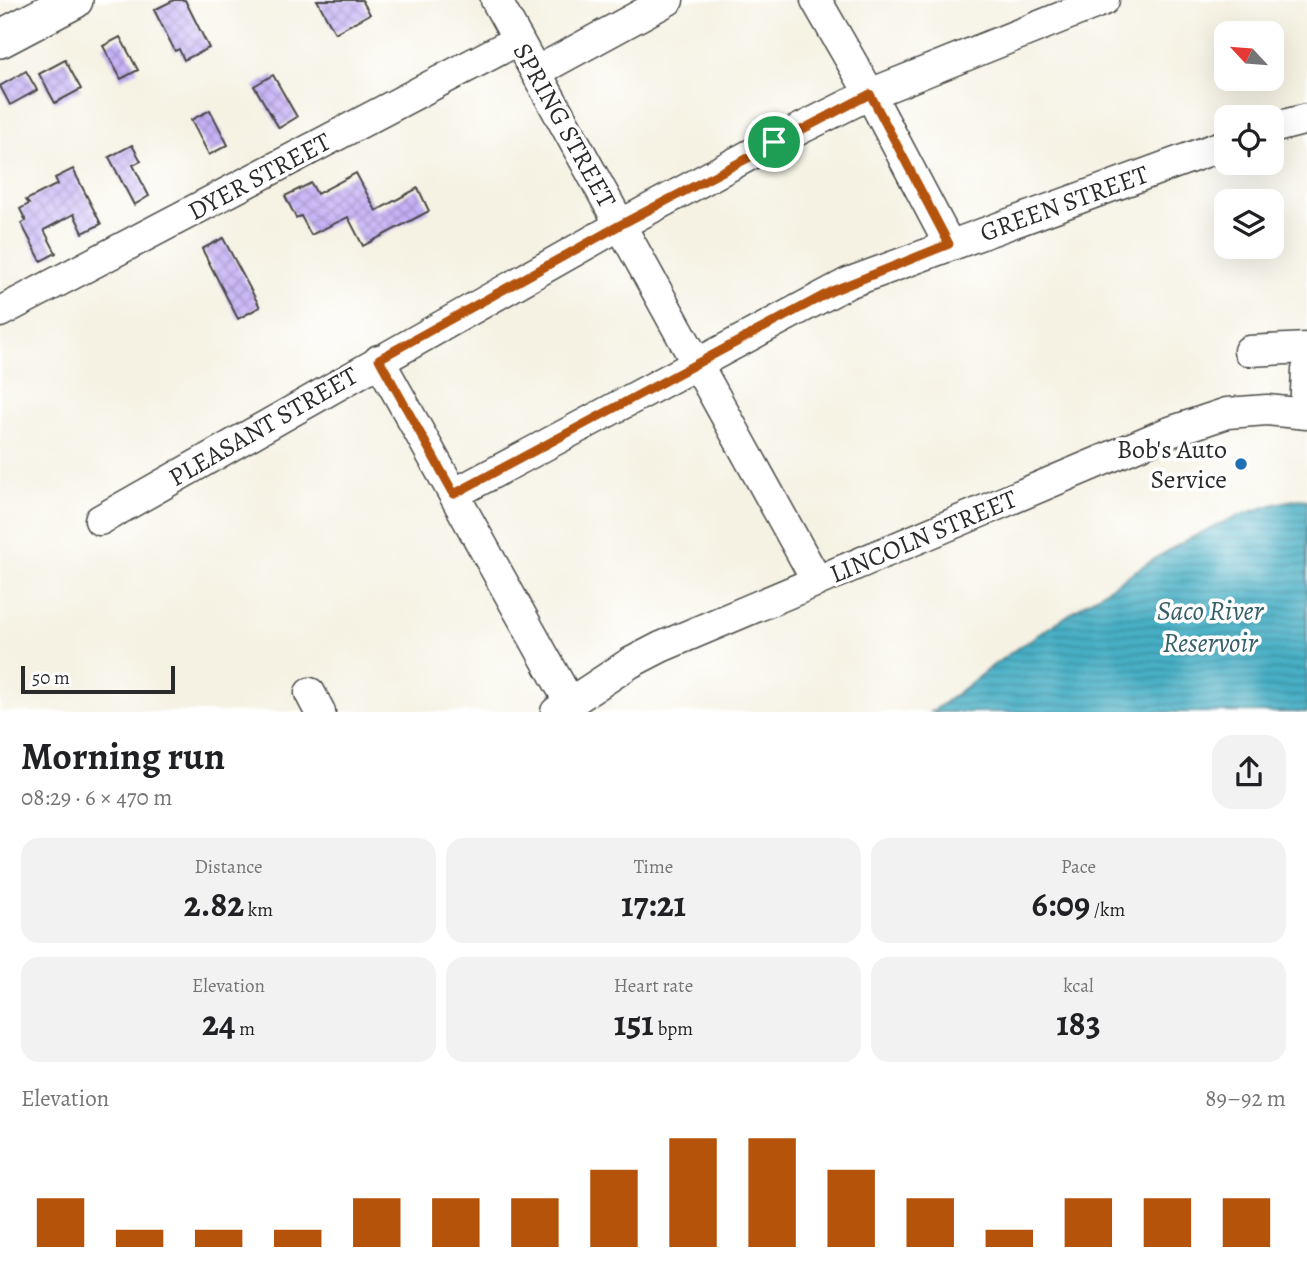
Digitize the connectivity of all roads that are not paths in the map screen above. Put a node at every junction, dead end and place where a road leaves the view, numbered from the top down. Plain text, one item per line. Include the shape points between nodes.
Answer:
1 (74, 0) edge
2 (496, 0) edge
3 (668, 0) edge
4 (816, 0) edge
5 (1104, 0) edge
6 (0, 39) edge
7 (518, 40) junction
8 (536, 72) junction
9 (870, 94) junction
10 (1307, 120) edge
11 (1284, 125) edge
12 (1214, 149) edge
13 (620, 225) junction
14 (949, 244) junction
15 (0, 312) edge
16 (1307, 348) edge
17 (1249, 351) dead end
18 (379, 359) junction
19 (695, 363) junction
20 (1307, 370) edge
21 (1306, 413) edge
22 (454, 494) junction
23 (100, 520) dead end
24 (817, 581) junction
25 (563, 707) edge

1 - 6 main road
2 - 7 street, SPRING STREET
3 - 8 street
4 - 9 street
5 - 9 street, PLEASANT STREET
7 - 8 street, SPRING STREET
7 - 15 street, DYER STREET
8 - 13 street, SPRING STREET
9 - 13 street, PLEASANT STREET
9 - 14 street
10 - 11 street
12 - 14 street, GREEN STREET
13 - 18 street, PLEASANT STREET
13 - 19 street, SPRING STREET
14 - 19 street, GREEN STREET via 848,283
16 - 17 street
18 - 22 street
18 - 23 street, PLEASANT STREET
19 - 22 street, GREEN STREET
19 - 24 street, SPRING STREET
20 - 21 street
21 - 24 street, LINCOLN STREET via 1238,411 1203,420
22 - 25 street
24 - 25 street, LINCOLN STREET via 630,663

